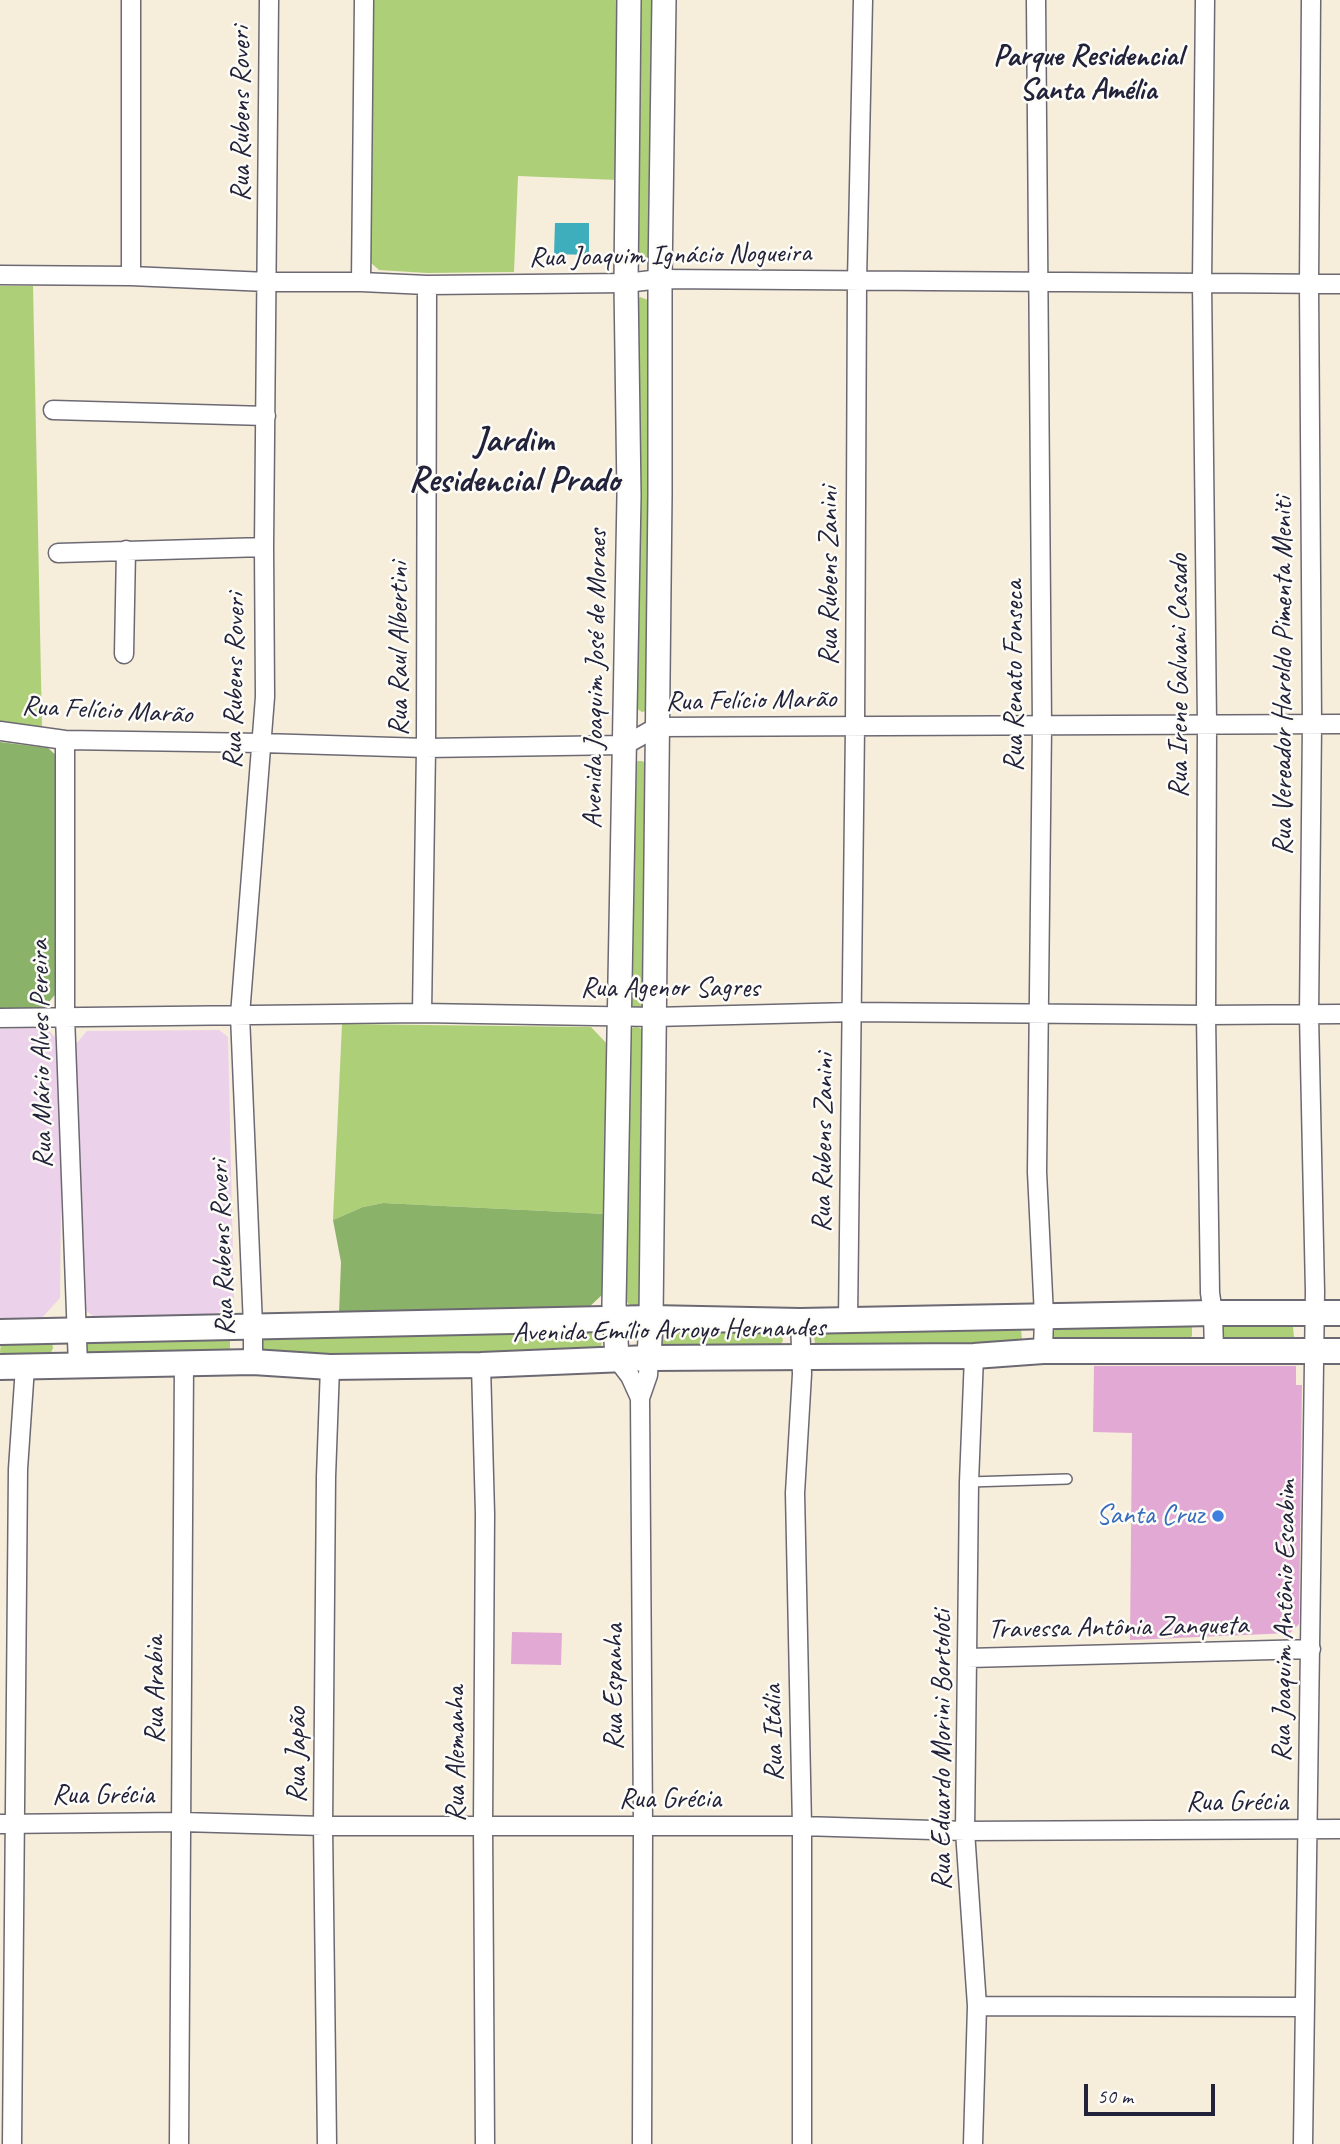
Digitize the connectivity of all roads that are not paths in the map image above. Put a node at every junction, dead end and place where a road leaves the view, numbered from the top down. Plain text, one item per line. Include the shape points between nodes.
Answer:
1 (131, 0) edge
2 (269, 0) edge
3 (364, 0) edge
4 (629, 0) edge
5 (664, 0) edge
6 (863, 0) edge
7 (1036, 0) edge
8 (1205, 0) edge
9 (1311, 0) edge
10 (0, 275) edge
11 (131, 276) junction
12 (660, 279) junction
13 (857, 281) junction
14 (1039, 281) junction
15 (267, 282) junction
16 (361, 282) junction
17 (626, 283) junction
18 (1202, 283) junction
19 (1340, 284) edge
20 (426, 285) junction
21 (1310, 285) junction
22 (53, 410) dead end
23 (266, 416) junction
24 (264, 547) junction
25 (126, 551) junction
26 (58, 553) dead end
27 (124, 654) dead end
28 (1207, 724) junction
29 (1312, 724) junction
30 (1340, 724) edge
31 (855, 726) junction
32 (1042, 726) junction
33 (657, 727) junction
34 (0, 731) edge
35 (65, 740) junction
36 (262, 743) junction
37 (625, 745) junction
38 (426, 748) junction
39 (852, 1012) junction
40 (422, 1013) junction
41 (1038, 1014) junction
42 (1340, 1014) edge
43 (240, 1015) junction
44 (1206, 1015) junction
45 (1309, 1015) junction
46 (65, 1016) junction
47 (619, 1016) junction
48 (654, 1017) junction
49 (0, 1018) edge
50 (1213, 1313) junction
51 (1314, 1313) junction
52 (1340, 1313) edge
53 (1044, 1317) junction
54 (652, 1318) junction
55 (848, 1320) junction
56 (614, 1321) junction
57 (800, 1321) junction
58 (253, 1326) junction
59 (77, 1331) junction
60 (0, 1332) edge
61 (1044, 1351) junction
62 (1314, 1351) junction
63 (1340, 1351) edge
64 (1214, 1352) junction
65 (974, 1356) junction
66 (801, 1357) junction
67 (649, 1358) junction
68 (617, 1359) junction
69 (253, 1362) junction
70 (184, 1363) junction
71 (481, 1365) junction
72 (78, 1366) junction
73 (12, 1367) edge
74 (330, 1367) junction
75 (640, 1398) junction
76 (1067, 1479) dead end
77 (970, 1482) junction
78 (1311, 1649) junction
79 (968, 1658) junction
80 (181, 1822) junction
81 (7, 1824) edge
82 (483, 1824) junction
83 (323, 1826) junction
84 (802, 1826) junction
85 (643, 1827) junction
86 (1307, 1828) junction
87 (1340, 1829) edge
88 (965, 1831) junction
89 (977, 2006) junction
90 (1305, 2007) junction
91 (12, 2144) edge
92 (179, 2144) edge
93 (327, 2144) edge
94 (485, 2144) edge
95 (642, 2144) edge
96 (802, 2144) edge
97 (974, 2144) edge
98 (1303, 2144) edge

1 - 11 street
2 - 15 street, Rua Rubens Roveri
3 - 16 street
4 - 17 street, Avenida Joaquim José de Moraes
5 - 12 street
6 - 13 street, Rua Rubens Zanini
7 - 14 street, Rua Renato Fonseca
8 - 18 street, Rua Irene Galvani Casado
9 - 21 street, Rua Vereador Haroldo Pimenta Meniti
10 - 11 street, Rua Joaquim Ignácio Nogueira
11 - 15 street, Rua Joaquim Ignácio Nogueira
12 - 13 street, Rua Joaquim Ignácio Nogueira
12 - 17 street, Rua Joaquim Ignácio Nogueira
12 - 33 street
13 - 14 street, Rua Joaquim Ignácio Nogueira
13 - 31 street, Rua Rubens Zanini
14 - 18 street, Rua Joaquim Ignácio Nogueira
14 - 32 street, Rua Renato Fonseca
15 - 16 street, Rua Joaquim Ignácio Nogueira
15 - 23 street, Rua Rubens Roveri
16 - 20 street, Rua Joaquim Ignácio Nogueira
17 - 20 street, Rua Joaquim Ignácio Nogueira
17 - 37 street, Avenida Joaquim José de Moraes
18 - 21 street, Rua Joaquim Ignácio Nogueira
18 - 28 street, Rua Irene Galvani Casado
19 - 21 street, Rua Joaquim Ignácio Nogueira
20 - 38 street, Rua Raul Albertini
21 - 29 street, Rua Vereador Haroldo Pimenta Meniti
22 - 23 street
23 - 24 street, Rua Rubens Roveri
24 - 25 street
24 - 36 street, Rua Rubens Roveri
25 - 26 street
25 - 27 street
28 - 29 street, Rua Felício Marão
28 - 32 street, Rua Felício Marão
28 - 44 street, Rua Irene Galvani Casado
29 - 30 street, Rua Felício Marão
29 - 45 street, Rua Vereador Haroldo Pimenta Meniti
31 - 32 street, Rua Felício Marão
31 - 33 street, Rua Felício Marão
31 - 39 street, Rua Rubens Zanini
32 - 41 street, Rua Renato Fonseca
33 - 37 street, Rua Felício Marão
33 - 48 street
34 - 35 street, Rua Felício Marão
35 - 36 street, Rua Felício Marão
35 - 46 street, Rua Mário Alves Pereira
36 - 38 street, Rua Felício Marão
36 - 43 street, Rua Rubens Roveri
37 - 38 street, Rua Felício Marão
37 - 47 street, Avenida Joaquim José de Moraes
38 - 40 street, Rua Raul Albertini
39 - 41 street, Rua Agenor Sagres
39 - 48 street, Rua Agenor Sagres
39 - 55 street, Rua Rubens Zanini
40 - 43 street, Rua Agenor Sagres
40 - 47 street, Rua Agenor Sagres
41 - 44 street, Rua Agenor Sagres
41 - 53 street, Rua Renato Fonseca via 1037,1172
42 - 45 street, Rua Agenor Sagres
43 - 46 street, Rua Agenor Sagres
43 - 58 street, Rua Rubens Roveri
44 - 45 street, Rua Agenor Sagres
44 - 50 street, Rua Irene Galvani Casado
45 - 51 street, Rua Vereador Haroldo Pimenta Meniti
46 - 49 street, Rua Agenor Sagres
46 - 59 street, Rua Mário Alves Pereira
47 - 48 street, Rua Agenor Sagres
47 - 56 street, Avenida Joaquim José de Moraes
48 - 54 street
50 - 51 main road, Avenida Emílio Arroyo Hernandes
50 - 53 main road, Avenida Emílio Arroyo Hernandes
50 - 64 street, Rua Irene Galvani Casado
51 - 52 main road, Avenida Emílio Arroyo Hernandes
51 - 62 street, Rua Vereador Haroldo Pimenta Meniti
53 - 55 main road, Avenida Emílio Arroyo Hernandes
53 - 61 street, Rua Renato Fonseca
54 - 56 main road, Avenida Emílio Arroyo Hernandes
54 - 57 main road, Avenida Emílio Arroyo Hernandes
54 - 67 street
55 - 57 main road, Avenida Emílio Arroyo Hernandes
56 - 58 main road, Avenida Emílio Arroyo Hernandes
56 - 68 street, Avenida Joaquim José de Moraes
57 - 66 street, Rua Itália
58 - 59 main road, Avenida Emílio Arroyo Hernandes
58 - 69 street, Rua Rubens Roveri
59 - 60 main road, Avenida Emílio Arroyo Hernandes
59 - 72 street, Rua Mário Alves Pereira
61 - 64 main road, Avenida Emílio Arroyo Hernandes
61 - 65 main road, Avenida Emílio Arroyo Hernandes
62 - 63 main road, Avenida Emílio Arroyo Hernandes
62 - 64 main road, Avenida Emílio Arroyo Hernandes
62 - 78 street, Rua Joaquim Antônio Escabim
65 - 66 main road, Avenida Emílio Arroyo Hernandes
65 - 77 street, Rua Eduardo Morini Bortoloti
66 - 67 main road, Avenida Emílio Arroyo Hernandes
66 - 84 street, Rua Itália via 795,1493
67 - 68 main road, Avenida Emílio Arroyo Hernandes
67 - 75 street, Rua Espanha
68 - 71 main road, Avenida Emílio Arroyo Hernandes
68 - 75 street, Rua Espanha
69 - 70 main road, Avenida Emílio Arroyo Hernandes
69 - 74 main road, Avenida Emílio Arroyo Hernandes
70 - 72 main road, Avenida Emílio Arroyo Hernandes
70 - 80 street, Rua Arabia
71 - 74 main road, Avenida Emílio Arroyo Hernandes
71 - 82 street, Rua Alemanha
72 - 73 main road, Avenida Emílio Arroyo Hernandes
73 - 81 street via 18,1469
74 - 83 street, Rua Japão
75 - 85 street, Rua Espanha
76 - 77 lane
77 - 79 street, Rua Eduardo Morini Bortoloti
78 - 79 street, Travessa Antônia Zanqueta
78 - 86 street, Rua Joaquim Antônio Escabim
79 - 88 street, Rua Eduardo Morini Bortoloti
80 - 81 street, Rua Grécia
80 - 83 street, Rua Grécia
80 - 92 street, Rua Arabia
81 - 91 street
82 - 83 street, Rua Grécia
82 - 85 street, Rua Grécia
82 - 94 street, Rua Alemanha
83 - 93 street, Rua Japão
84 - 85 street, Rua Grécia
84 - 88 street, Rua Grécia
84 - 96 street, Rua Itália
85 - 95 street, Rua Espanha
86 - 87 street, Rua Grécia
86 - 88 street, Rua Grécia
86 - 90 street, Rua Joaquim Antônio Escabim
88 - 89 street, Rua Eduardo Morini Bortoloti
89 - 90 street
89 - 97 street, Rua Eduardo Morini Bortoloti
90 - 98 street, Rua Joaquim Antônio Escabim

